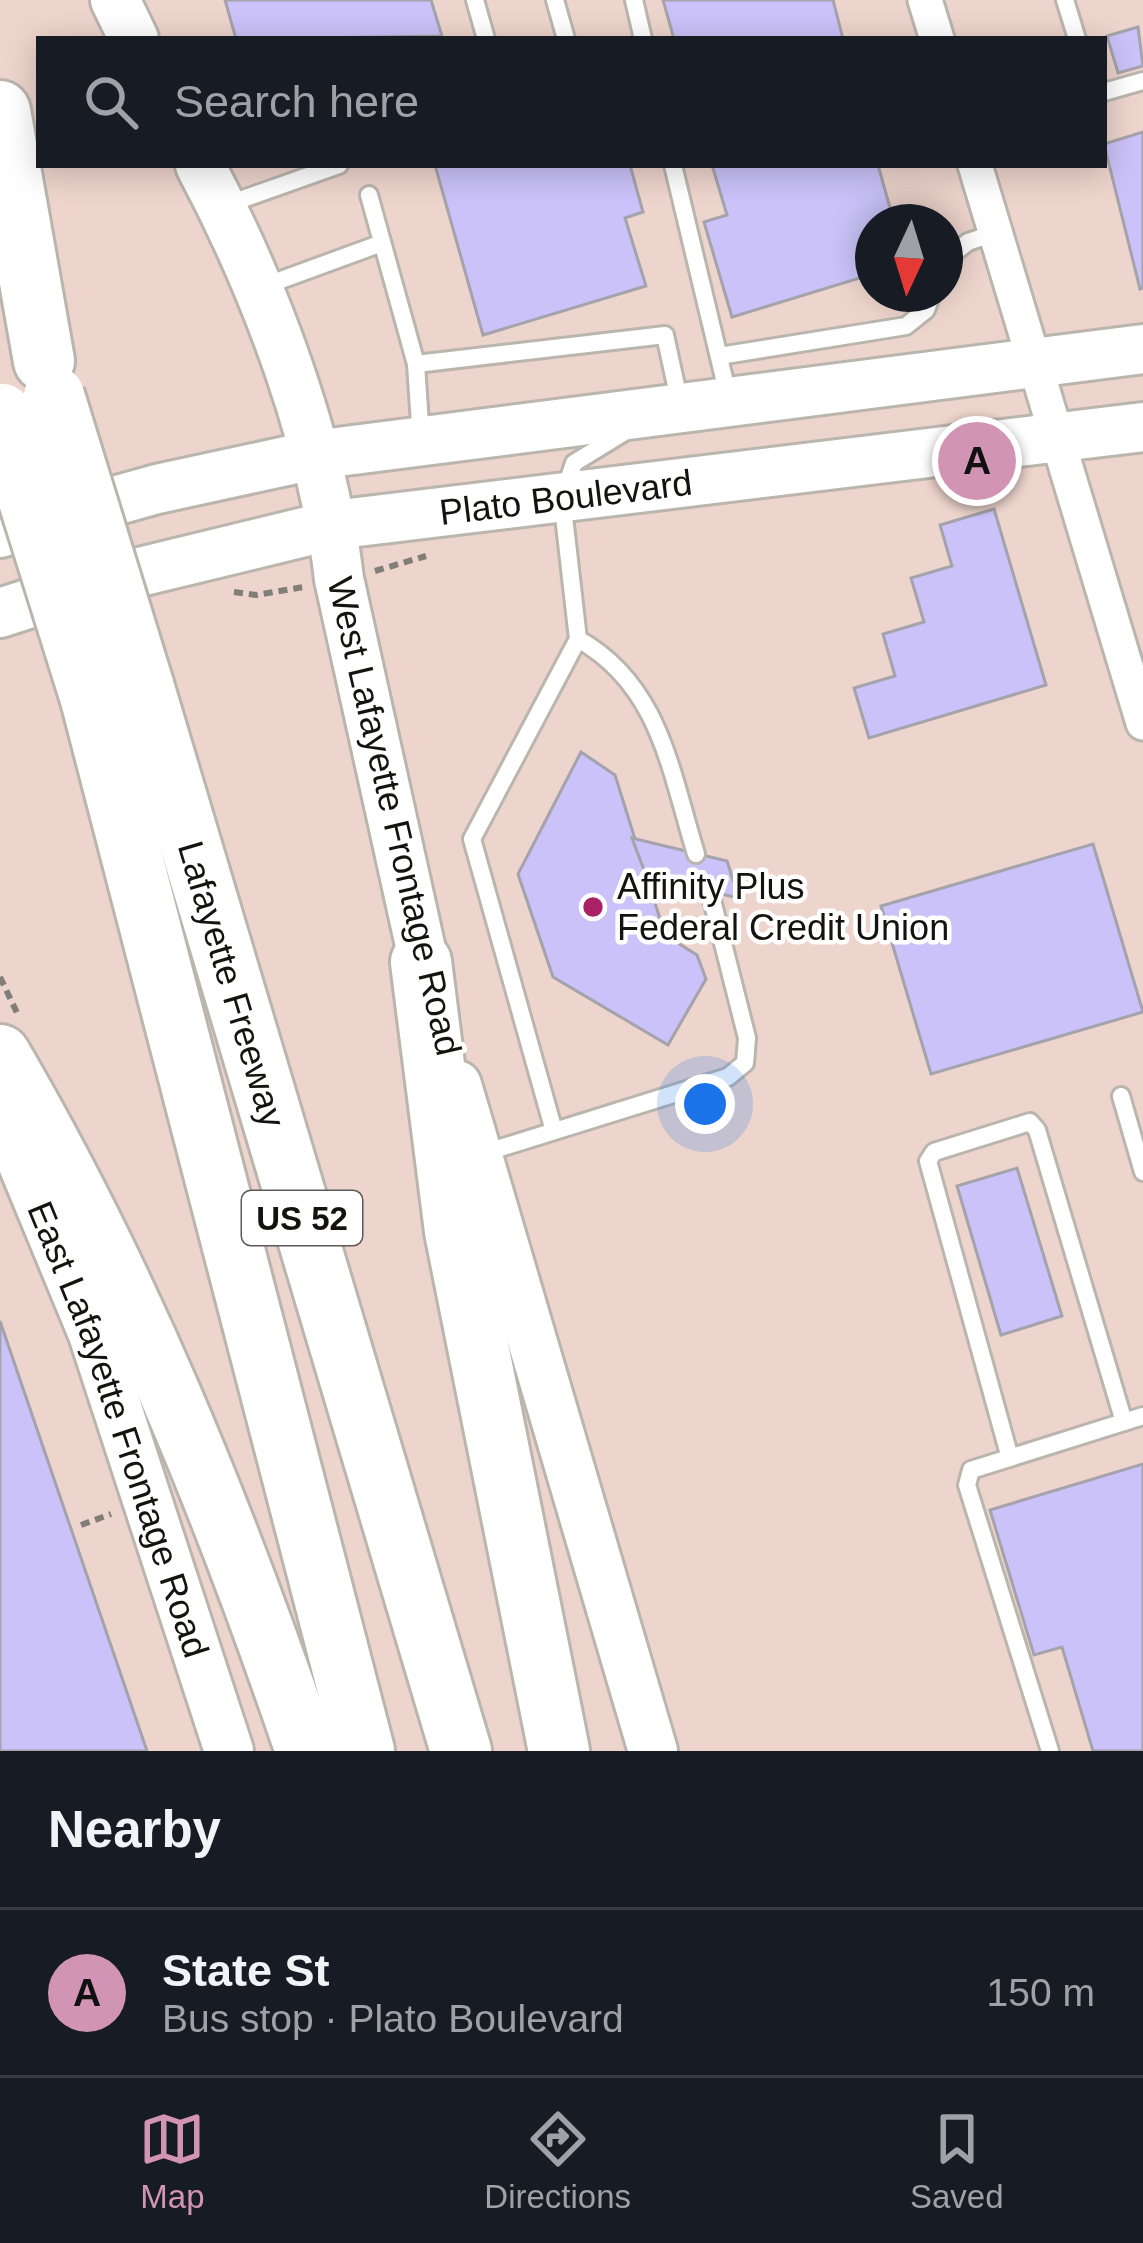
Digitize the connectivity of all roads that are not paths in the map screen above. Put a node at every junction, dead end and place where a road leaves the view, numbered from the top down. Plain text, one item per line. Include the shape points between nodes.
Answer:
1 (115, 0) edge
2 (475, 0) edge
3 (555, 0) edge
4 (634, 0) edge
5 (926, 0) edge
6 (1065, 0) edge
7 (133, 36) edge
8 (485, 36) edge
9 (565, 36) edge
10 (643, 36) edge
11 (936, 36) edge
12 (1076, 36) edge
13 (1143, 81) edge
14 (1107, 91) edge
15 (0, 111) edge
16 (320, 168) edge
17 (675, 168) edge
18 (976, 168) edge
19 (211, 185) edge
20 (369, 195) dead end
21 (0, 219) edge
22 (995, 233) junction
23 (382, 243) junction
24 (963, 246) edge
25 (257, 289) junction
26 (924, 312) edge
27 (1143, 349) edge
28 (1034, 363) junction
29 (416, 364) junction
30 (724, 379) junction
31 (25, 394) edge
32 (681, 408) junction
33 (1143, 427) edge
34 (1058, 438) junction
35 (421, 440) junction
36 (314, 455) junction
37 (562, 499) junction
38 (333, 525) junction
39 (0, 533) edge
40 (0, 613) edge
41 (578, 639) junction
42 (117, 692) junction
43 (1143, 722) edge
44 (696, 854) dead end
45 (710, 892) dead end
46 (421, 962) junction
47 (0, 1055) edge
48 (1121, 1096) dead end
49 (0, 1109) edge
50 (554, 1131) junction
51 (478, 1155) junction
52 (1143, 1172) edge
53 (1143, 1416) edge
54 (1124, 1422) junction
55 (1010, 1458) junction
56 (229, 1751) edge
57 (306, 1751) edge
58 (364, 1751) edge
59 (461, 1751) edge
60 (559, 1751) edge
61 (652, 1751) edge
62 (1050, 1751) edge

1 - 7 main road
2 - 8 lane
3 - 9 lane
4 - 10 lane
5 - 11 street
6 - 12 lane
13 - 14 lane
15 - 31 highway
16 - 19 lane
17 - 30 lane
18 - 22 street
19 - 25 main road, West Lafayette Frontage Road
20 - 23 lane
21 - 31 highway, Lafayette Freeway / US 52
22 - 24 lane
22 - 28 street
23 - 25 lane
23 - 29 lane
25 - 36 main road, West Lafayette Frontage Road
26 - 30 lane via 906,326
27 - 28 main road, Plato Boulevard
28 - 30 main road, Plato Boulevard
28 - 34 street
29 - 32 lane via 665,335
29 - 35 lane
30 - 32 main road, Plato Boulevard
31 - 42 highway, Lafayette Freeway / US 52, bridge
32 - 35 main road, Plato Boulevard
32 - 37 lane via 587,452 574,463
33 - 34 main road, Plato Boulevard
34 - 37 main road, Plato Boulevard
34 - 43 street
35 - 36 main road, Plato Boulevard
36 - 38 main road, West Lafayette Frontage Road
36 - 39 main road, Plato Boulevard
37 - 38 main road, Plato Boulevard
37 - 41 lane
38 - 40 main road, Plato Boulevard
38 - 46 main road, West Lafayette Frontage Road
41 - 44 lane via 626,672 643,698
41 - 50 lane via 472,839
42 - 58 highway, Lafayette Freeway / US 52
42 - 59 highway, Lafayette Freeway / US 52
45 - 50 lane via 747,1038 745,1063 728,1077
46 - 51 main road, West Lafayette Frontage Road
46 - 60 highway via 455,1231
47 - 57 highway via 65,1167 182,1420
48 - 52 lane
49 - 56 main road, East Lafayette Frontage Road via 93,1334
50 - 51 lane
51 - 61 main road, West Lafayette Frontage Road
53 - 54 lane
54 - 55 lane
54 - 55 lane via 1037,1130 1030,1122 972,1140 928,1161
55 - 62 lane via 970,1470 967,1486

